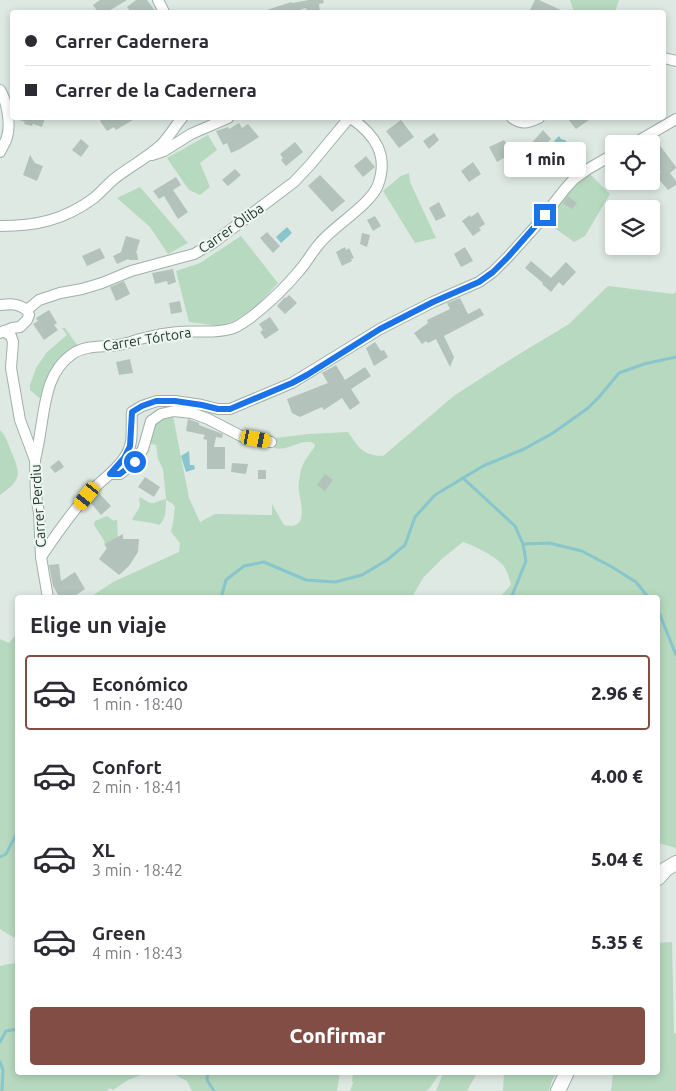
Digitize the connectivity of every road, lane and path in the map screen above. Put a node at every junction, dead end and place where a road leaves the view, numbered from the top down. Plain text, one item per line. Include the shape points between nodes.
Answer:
1 (0, 90) edge
2 (676, 119) edge
3 (180, 120) edge
4 (222, 120) edge
5 (348, 120) edge
6 (353, 120) edge
7 (516, 120) edge
8 (534, 120) edge
9 (648, 135) edge
10 (0, 152) edge
11 (144, 158) junction
12 (605, 159) edge
13 (0, 226) edge
14 (0, 305) edge
15 (27, 310) junction
16 (2, 332) edge
17 (271, 442) dead end
18 (35, 460) junction
19 (110, 474) junction
20 (40, 557) junction
21 (47, 595) edge
22 (676, 863) edge
23 (660, 876) edge
24 (566, 1075) edge
25 (558, 1091) edge

1 - 10 street via 8,118 8,136
2 - 9 street
3 - 11 street via 161,144
4 - 11 street via 164,151
5 - 15 street, Carrer Òliba via 294,182 213,243 194,254 39,300
6 - 18 street, Carrer Tórtora via 362,125 381,152 382,168 372,196 319,244 299,271 263,308 232,329 177,332 120,345 82,349 72,354 54,375 43,410
7 - 8 street
11 - 13 street via 95,197 60,218
12 - 19 street via 564,189 535,228 493,272 479,282 380,329 307,375 230,409 156,401 132,412 130,446
14 - 15 street via 14,304
15 - 16 street via 27,320 20,327
16 - 18 street, Carrer Perdiu via 13,342 11,368 20,420
17 - 19 street via 241,436 208,419 174,410 151,421 143,449 135,462 120,474
18 - 20 street, Carrer Perdiu
19 - 20 street via 87,496
20 - 21 street, Carrer Perdiu
22 - 23 street
24 - 25 street

